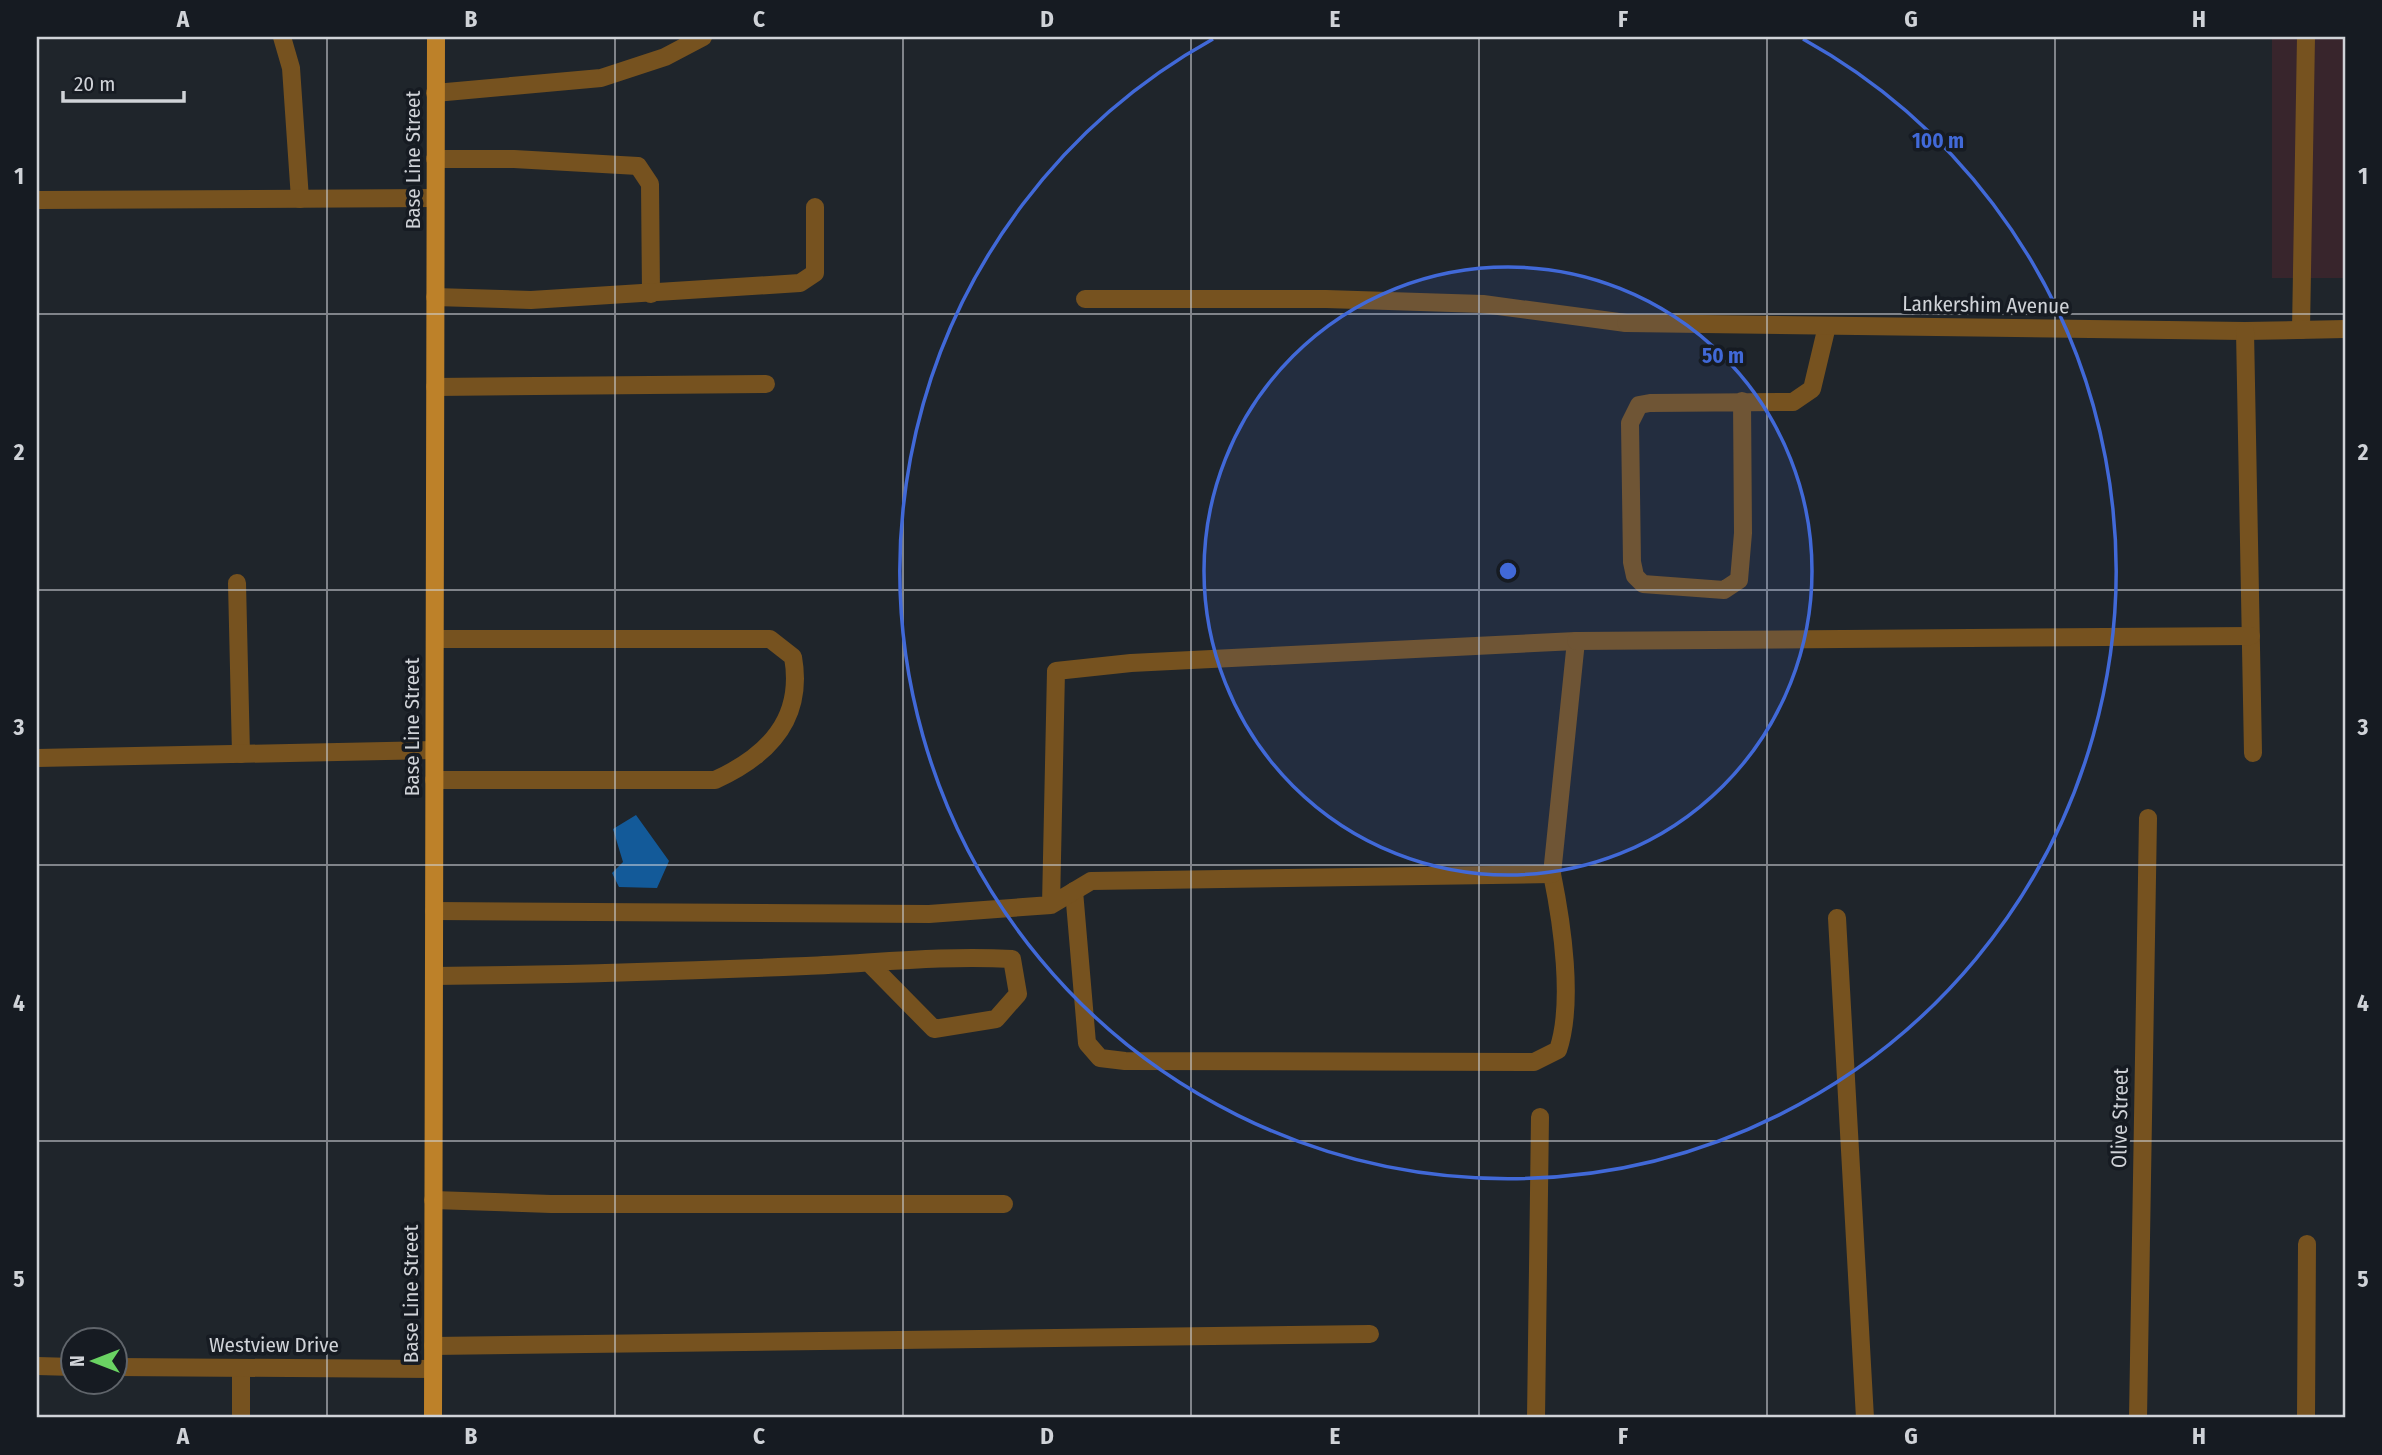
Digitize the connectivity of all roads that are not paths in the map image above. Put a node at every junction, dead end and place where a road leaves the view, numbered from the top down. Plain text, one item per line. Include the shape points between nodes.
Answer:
1 (282, 37) edge
2 (436, 37) edge
3 (703, 37) edge
4 (2306, 37) edge
5 (435, 93) junction
6 (435, 159) junction
7 (435, 198) junction
8 (300, 199) junction
9 (37, 200) edge
10 (815, 207) dead end
11 (651, 294) junction
12 (435, 297) junction
13 (1085, 299) dead end
14 (1828, 326) junction
15 (2345, 329) edge
16 (2301, 330) junction
17 (2245, 331) junction
18 (766, 384) dead end
19 (435, 387) junction
20 (1742, 401) junction
21 (237, 583) dead end
22 (2251, 636) junction
23 (435, 639) junction
24 (1576, 641) junction
25 (434, 750) junction
26 (241, 754) junction
27 (2253, 754) dead end
28 (37, 758) edge
29 (434, 780) junction
30 (2148, 818) dead end
31 (1552, 874) junction
32 (1074, 891) junction
33 (1051, 905) junction
34 (434, 911) junction
35 (1837, 918) dead end
36 (869, 963) junction
37 (434, 976) junction
38 (1540, 1117) dead end
39 (433, 1200) junction
40 (1004, 1204) dead end
41 (2307, 1244) dead end
42 (1370, 1334) dead end
43 (433, 1346) junction
44 (37, 1366) edge
45 (60, 1367) edge
46 (130, 1367) edge
47 (241, 1368) junction
48 (433, 1368) junction
49 (241, 1418) edge
50 (433, 1418) edge
51 (1536, 1418) edge
52 (1865, 1418) edge
53 (2138, 1418) edge
54 (2306, 1418) edge

1 - 8 street via 290,68
2 - 5 main road, Base Line Street
3 - 5 street via 665,57 601,78
4 - 16 street
5 - 6 main road, Base Line Street
6 - 7 main road, Base Line Street
6 - 11 street via 638,166 650,184
7 - 8 street
7 - 12 main road, Base Line Street
8 - 9 street
10 - 11 street via 815,273 800,283
11 - 12 street via 514,301
12 - 19 main road, Base Line Street
13 - 14 street, Lankershim Avenue via 1483,304 1626,323
14 - 17 street, Lankershim Avenue
14 - 20 street via 1812,389 1793,402
15 - 16 street, Lankershim Avenue
16 - 17 street, Lankershim Avenue
17 - 22 street
18 - 19 street
19 - 23 main road, Base Line Street
20 - 20 street via 1650,403 1633,411 1632,562 1635,576 1643,584 1724,590 1739,580
21 - 26 street
22 - 24 street
22 - 27 street
23 - 25 main road, Base Line Street
23 - 29 street via 770,639 793,657 797,681 786,723 767,746 744,766 715,780
24 - 31 street
24 - 33 street via 1131,663 1056,671
25 - 26 street
25 - 29 main road, Base Line Street
26 - 28 street
29 - 34 main road, Base Line Street
30 - 53 street, Olive Street
31 - 32 street via 1091,881
31 - 32 street via 1563,928 1564,1031 1558,1050 1534,1062 1100,1059 1087,1043
32 - 33 street
33 - 34 street via 929,914
34 - 37 main road, Base Line Street
35 - 52 street
36 - 36 street via 960,956 1013,959 1018,994 996,1019 934,1029
36 - 37 street via 566,976
37 - 39 main road, Base Line Street
38 - 51 street
39 - 40 street
39 - 43 main road, Base Line Street
41 - 54 street
42 - 43 street
43 - 48 main road, Base Line Street
44 - 45 street
46 - 47 street, Westview Drive
47 - 48 street, Westview Drive
47 - 49 street
48 - 50 main road, Base Line Street

